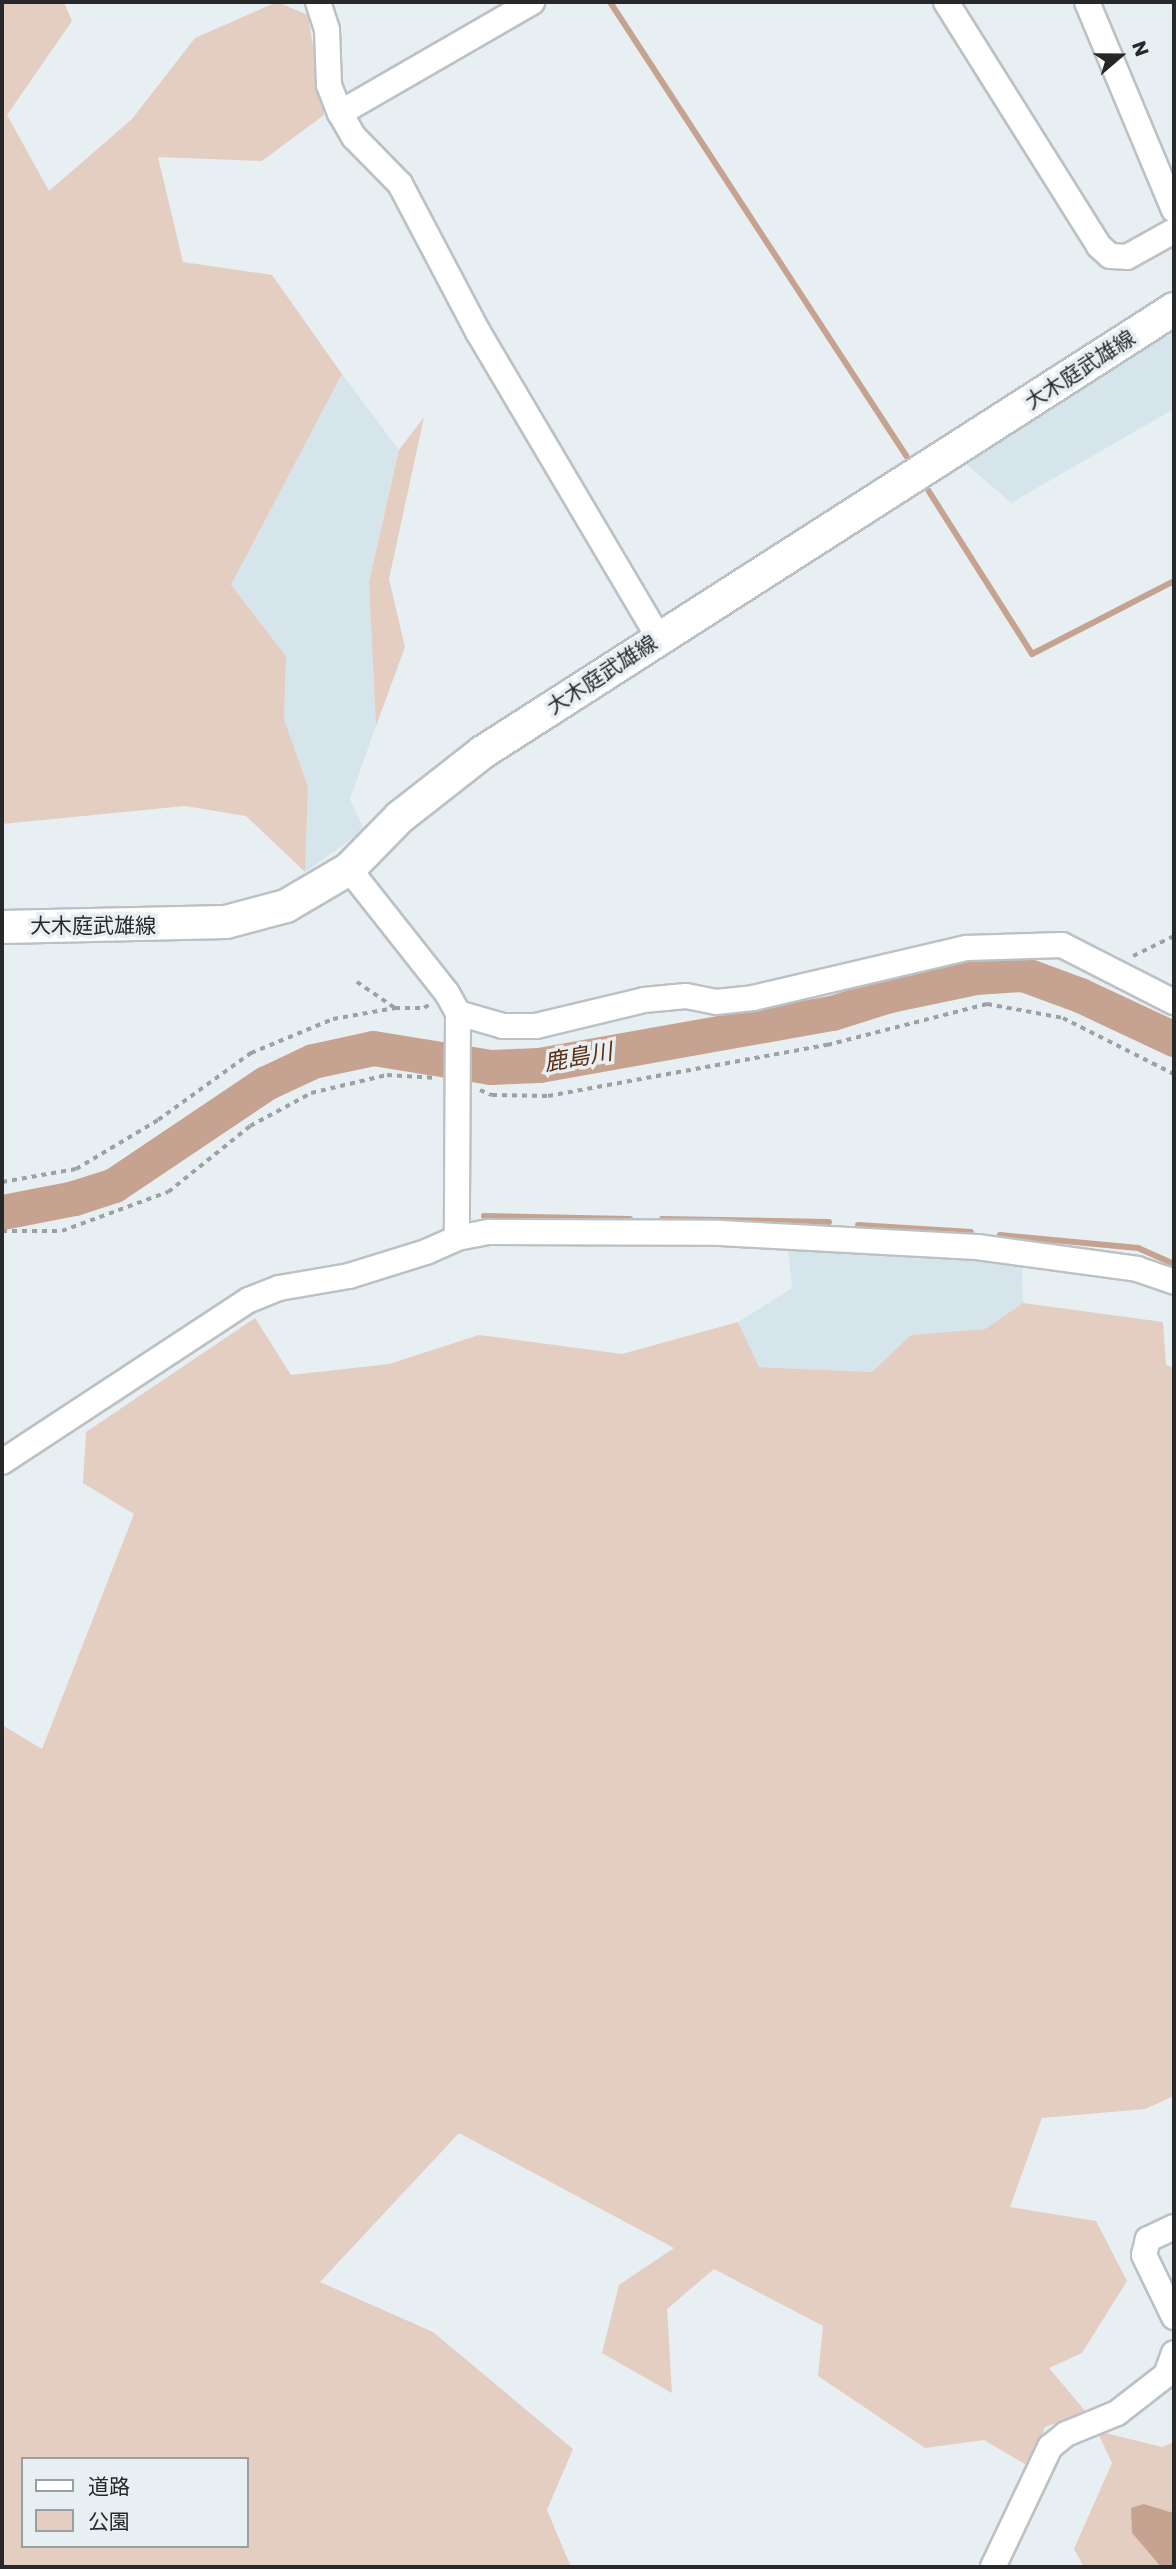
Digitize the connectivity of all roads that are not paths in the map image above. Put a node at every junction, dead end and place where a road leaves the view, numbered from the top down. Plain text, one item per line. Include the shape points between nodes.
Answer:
1 (318, 2) edge
2 (532, 2) edge
3 (946, 2) edge
4 (1087, 2) edge
5 (340, 113) junction
6 (1174, 210) edge
7 (1174, 231) edge
8 (1174, 309) edge
9 (659, 638) junction
10 (349, 869) junction
11 (2, 928) edge
12 (1174, 1002) edge
13 (455, 1010) junction
14 (457, 1238) junction
15 (1174, 1282) edge
16 (2, 1462) edge
17 (1174, 2227) edge
18 (1174, 2317) edge
19 (1174, 2353) edge
20 (993, 2567) edge

1 - 5 street via 327,30 329,85
2 - 5 street
3 - 7 street via 1099,246 1110,256 1127,257
4 - 6 street
5 - 9 street via 354,137 400,184 478,332
8 - 9 main road, 大木庭武雄線
9 - 10 main road, 大木庭武雄線 via 483,752 400,817
10 - 11 main road, 大木庭武雄線 via 286,906 226,922
10 - 13 street
12 - 13 street via 1062,945 967,948 753,998 644,1000 536,1026 503,1026
13 - 14 street
14 - 15 street via 531,1230 720,1233 963,1246 1137,1269
14 - 16 street via 349,1276 279,1287 249,1300
17 - 18 street via 1148,2239 1144,2255
19 - 20 street via 1166,2375 1117,2413 1066,2434 1050,2447

